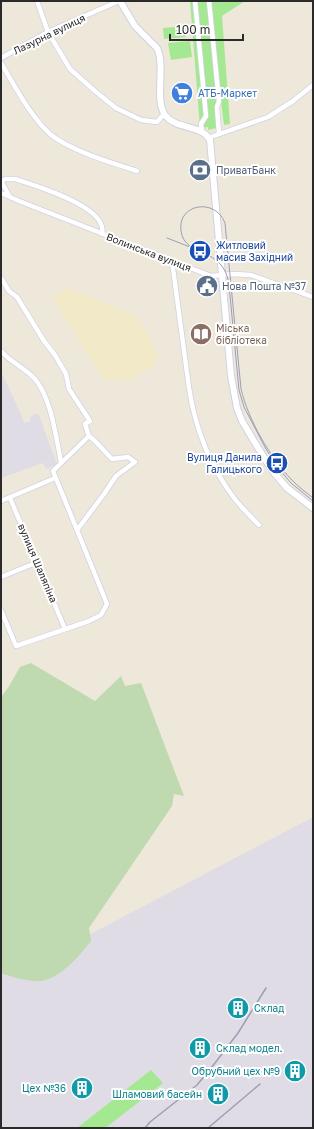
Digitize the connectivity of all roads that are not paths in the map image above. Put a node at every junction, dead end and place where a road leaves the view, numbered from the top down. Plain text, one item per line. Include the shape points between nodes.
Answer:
1 (37, 1) edge
2 (120, 1) edge
3 (195, 1) edge
4 (209, 1) edge
5 (48, 32) junction
6 (1, 58) edge
7 (1, 63) edge
8 (313, 84) edge
9 (164, 114) junction
10 (202, 132) junction
11 (219, 134) junction
12 (208, 138) junction
13 (137, 171) dead end
14 (1, 182) edge
15 (1, 193) edge
16 (10, 197) junction
17 (102, 234) junction
18 (172, 261) junction
19 (222, 275) junction
20 (1, 278) edge
21 (313, 297) edge
22 (1, 351) edge
23 (89, 436) junction
24 (61, 462) junction
25 (55, 478) junction
26 (10, 498) junction
27 (1, 501) edge
28 (313, 508) edge
29 (259, 525) dead end
30 (77, 530) junction
31 (38, 562) junction
32 (1, 577) edge
33 (1, 610) edge
34 (65, 629) junction

1 - 5 street
2 - 5 street, Лазурна вулиця
2 - 9 street via 135,26 159,52
3 - 10 street via 206,116 201,124
4 - 11 street via 219,102 216,107
5 - 6 street, Лазурна вулиця
5 - 9 street via 70,69 116,108 141,120 157,122
7 - 13 street via 33,113 50,133 63,143
8 - 11 street via 268,117
9 - 10 street via 178,124
10 - 12 street
11 - 12 street
12 - 19 street
14 - 16 street
14 - 17 street via 5,179 15,179 78,202 99,220
15 - 16 street, Волинська вулиця
16 - 17 street, Волинська вулиця
17 - 18 street, Волинська вулиця
18 - 19 street, Волинська вулиця via 211,276
18 - 29 street via 192,408 199,430 220,477 235,499
19 - 21 street, Волинська вулиця via 251,275
19 - 28 street via 231,376 242,422 275,474 287,488
20 - 23 street via 9,291 17,297 66,374 69,389 90,421 85,424
22 - 24 street via 34,377 42,388
23 - 24 street
23 - 30 street via 112,459 128,457 135,462 116,476
24 - 25 street via 53,471
25 - 26 street
25 - 30 street
26 - 27 street
26 - 31 street, вулиця Шаляпіна
30 - 34 street via 107,604 101,615
31 - 32 street
31 - 34 street, вулиця Шаляпіна
33 - 34 street via 16,646

